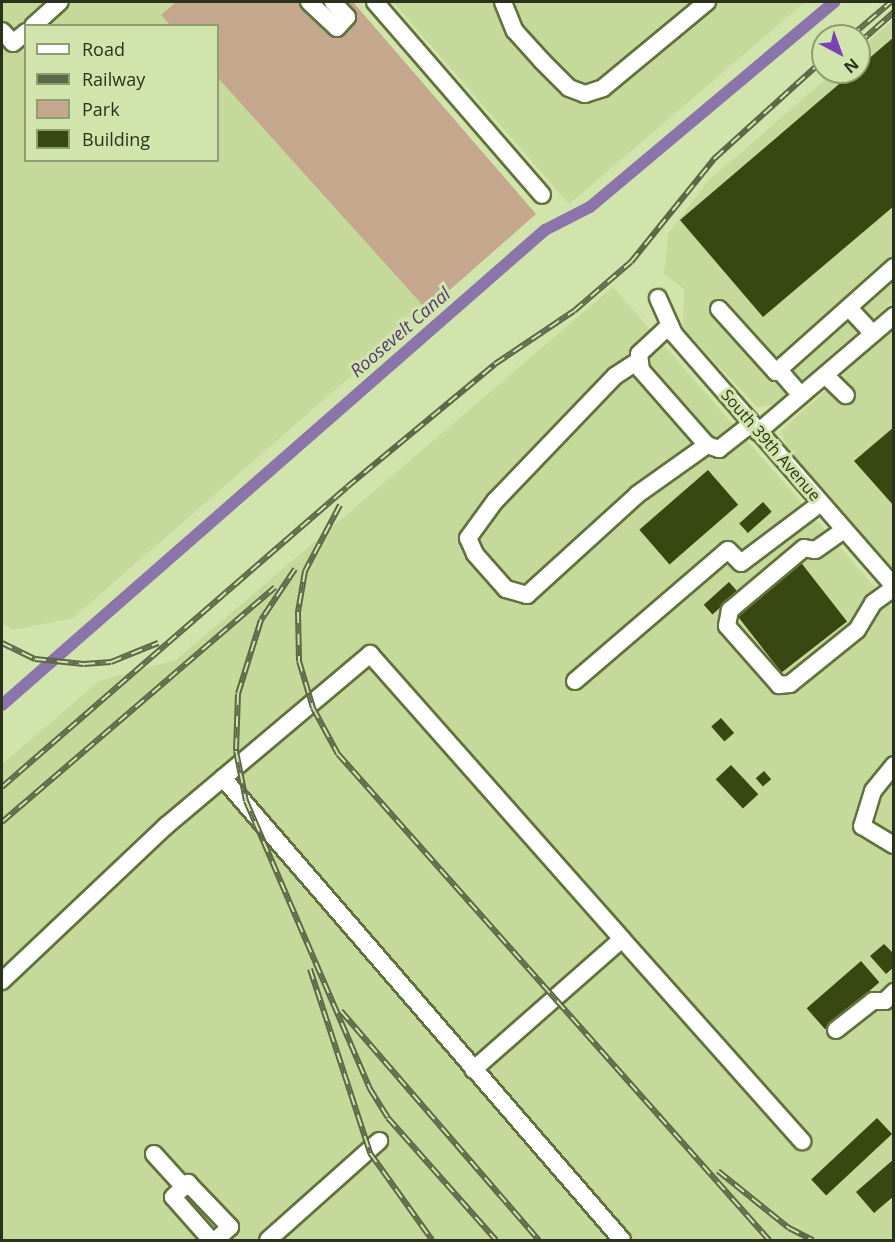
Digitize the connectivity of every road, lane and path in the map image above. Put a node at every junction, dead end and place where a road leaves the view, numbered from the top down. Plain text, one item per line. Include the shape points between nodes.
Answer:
1 (60, 2) edge
2 (309, 2) edge
3 (333, 2) edge
4 (375, 2) edge
5 (707, 2) edge
6 (501, 5) edge
7 (35, 24) edge
8 (2, 31) edge
9 (24, 34) edge
10 (542, 195) dead end
11 (894, 267) edge
12 (658, 298) dead end
13 (849, 308) junction
14 (719, 309) dead end
15 (894, 316) edge
16 (670, 325) junction
17 (873, 334) junction
18 (638, 361) junction
19 (779, 370) junction
20 (825, 375) junction
21 (801, 395) junction
22 (846, 395) dead end
23 (755, 428) junction
24 (706, 445) junction
25 (820, 503) junction
26 (844, 530) junction
27 (894, 587) edge
28 (575, 681) dead end
29 (894, 765) edge
30 (223, 778) junction
31 (894, 845) edge
32 (622, 939) junction
33 (4, 972) edge
34 (894, 992) edge
35 (836, 1030) dead end
36 (473, 1070) junction
37 (379, 1141) dead end
38 (802, 1142) dead end
39 (154, 1154) dead end
40 (184, 1187) junction
41 (221, 1239) edge
42 (268, 1240) edge
43 (622, 1240) edge

1 - 7 street
2 - 3 street via 337,28 347,17
4 - 10 street
5 - 6 street via 603,88 585,94 569,88 542,61
8 - 9 street via 13,43
11 - 13 street
12 - 16 street, South 39th Avenue
13 - 17 street
13 - 19 street
14 - 19 street
15 - 17 street
16 - 18 street via 639,354
16 - 23 street, South 39th Avenue
17 - 20 street
18 - 24 street
18 - 24 street via 615,376 495,501 468,538 475,554 506,589 527,595 638,494
19 - 21 street
20 - 21 street
20 - 22 street
21 - 23 street
23 - 24 street via 718,449
23 - 25 street, South 39th Avenue
25 - 26 street, South 39th Avenue
25 - 28 street via 741,563 728,550
26 - 27 street, South 39th Avenue
26 - 27 street via 815,550 804,548 730,610 727,626 779,685 790,684 857,630 873,603
29 - 31 street via 873,791 862,826
30 - 32 street via 369,654
30 - 33 street
30 - 36 street
32 - 36 street
32 - 38 street
34 - 35 street via 885,1001 873,1001
36 - 43 street
37 - 42 street
39 - 40 street
40 - 41 street via 173,1198
40 - 41 street via 190,1183 230,1226

